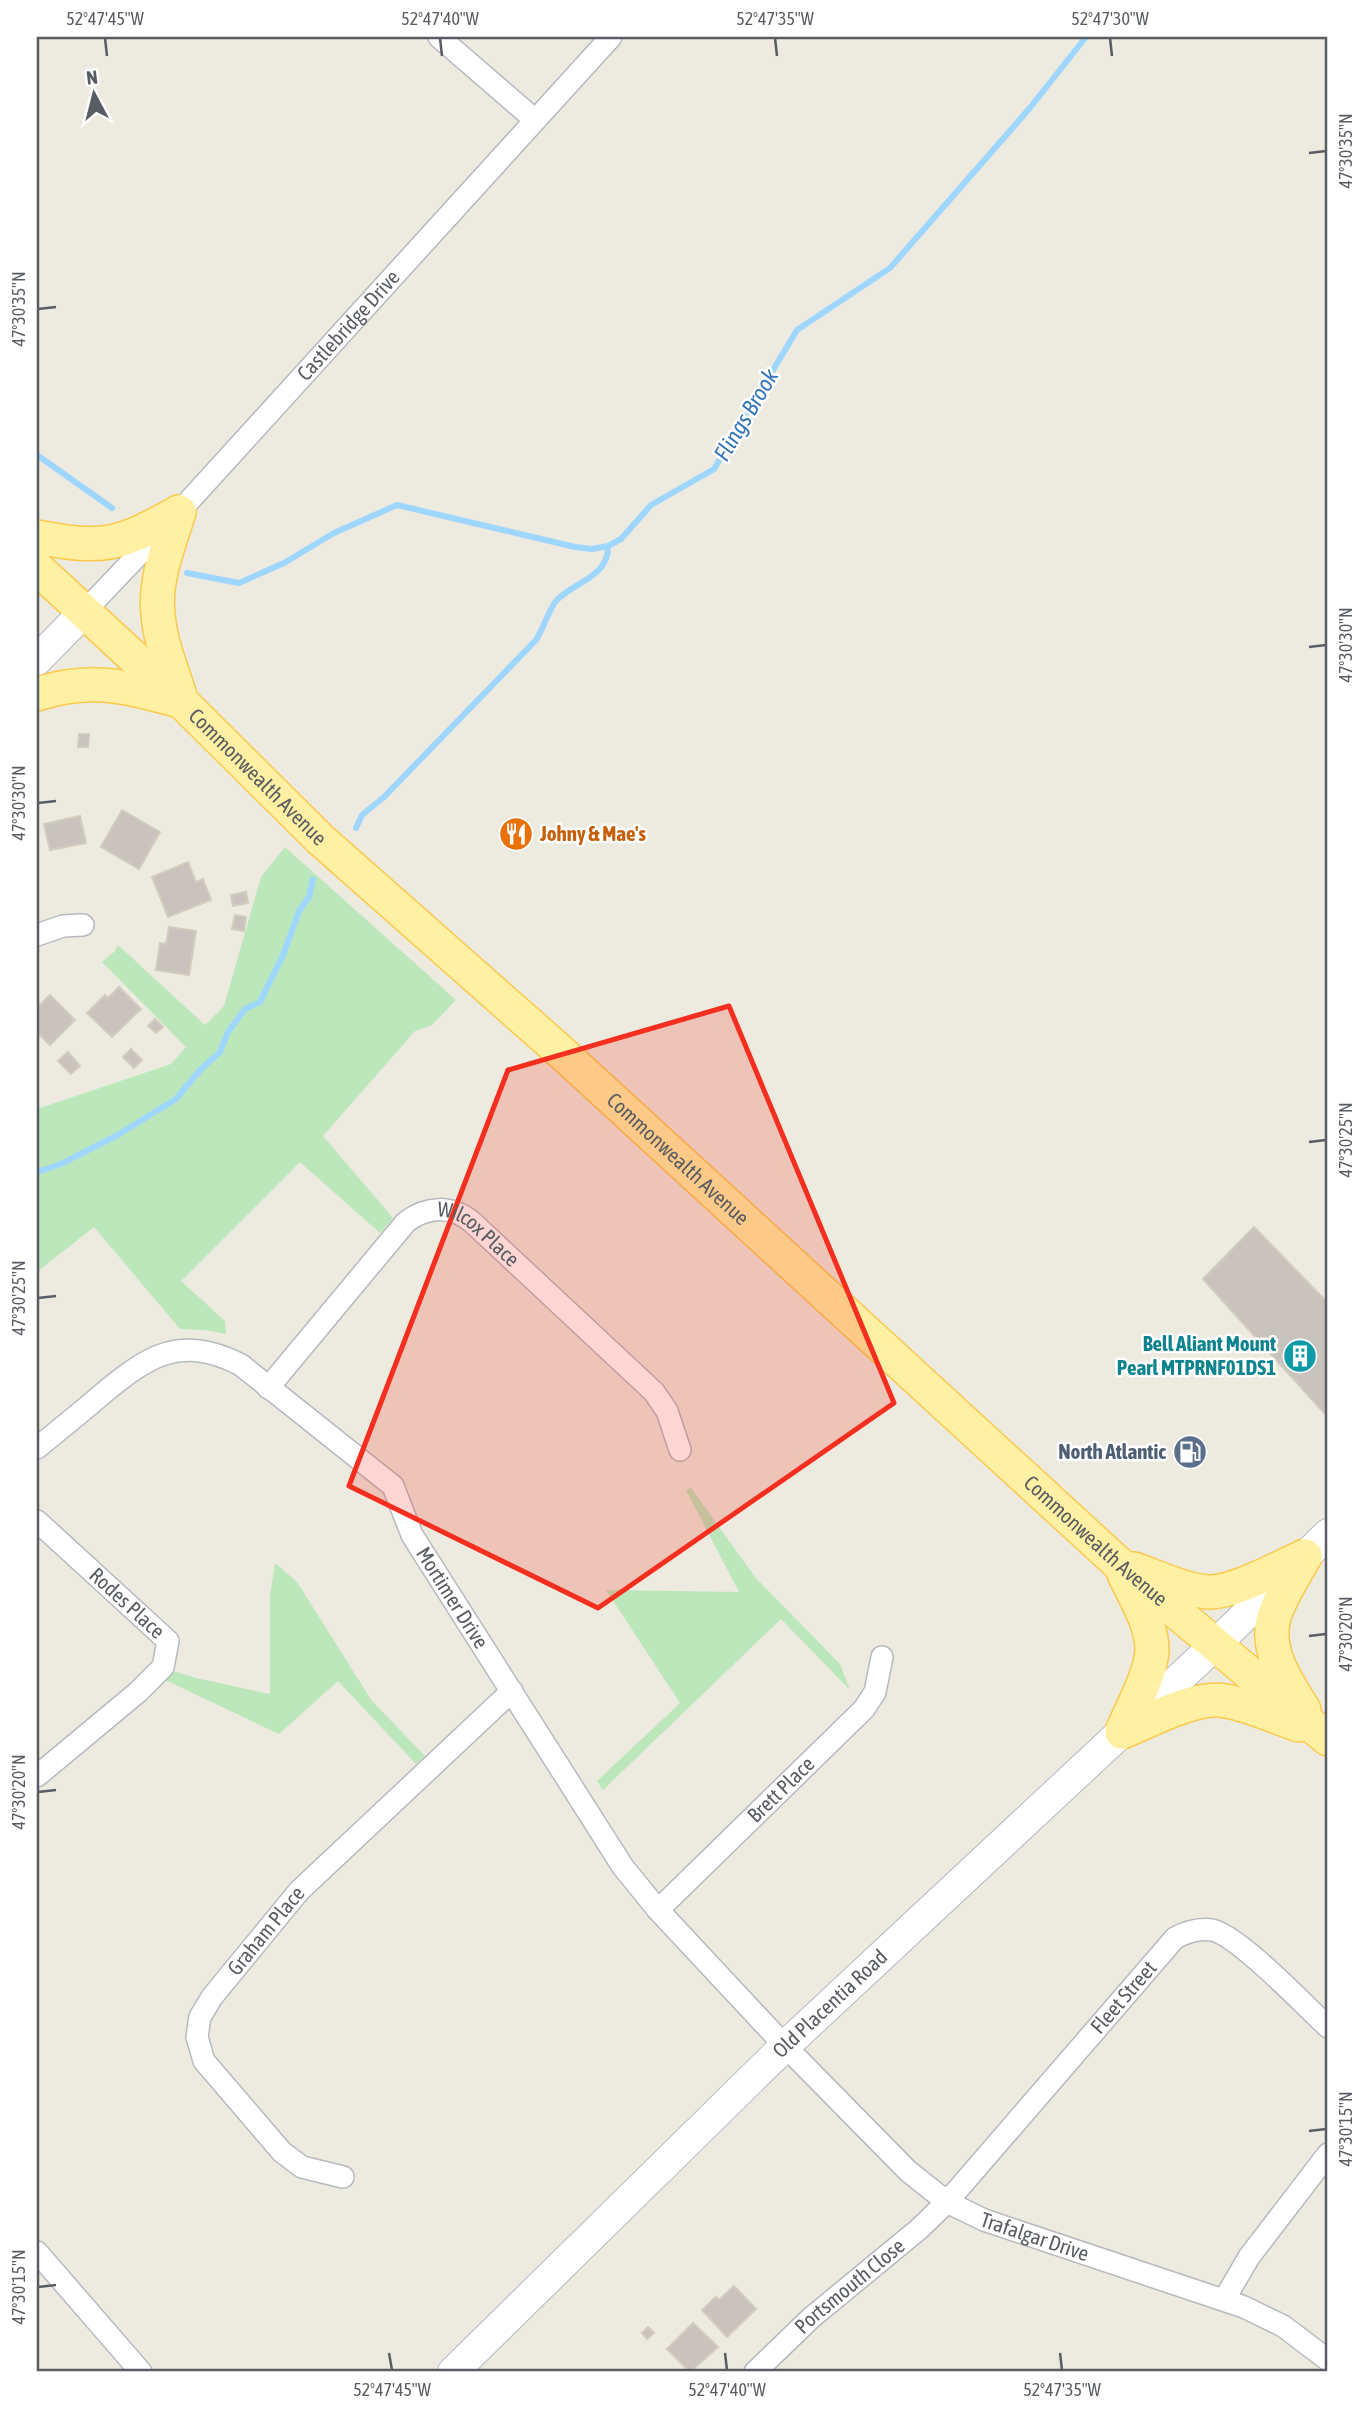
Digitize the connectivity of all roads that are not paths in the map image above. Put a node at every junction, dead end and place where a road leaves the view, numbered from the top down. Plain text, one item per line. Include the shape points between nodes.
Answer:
1 (439, 37) edge
2 (611, 37) edge
3 (535, 120) junction
4 (178, 512) junction
5 (37, 537) edge
6 (37, 568) edge
7 (84, 612) junction
8 (37, 660) edge
9 (37, 694) edge
10 (182, 702) junction
11 (83, 925) dead end
12 (37, 934) edge
13 (268, 1388) junction
14 (37, 1448) edge
15 (680, 1450) dead end
16 (37, 1521) edge
17 (1317, 1545) edge
18 (1119, 1564) junction
19 (1214, 1646) junction
20 (883, 1657) dead end
21 (512, 1691) junction
22 (1122, 1732) junction
23 (1322, 1735) edge
24 (37, 1776) edge
25 (658, 1910) junction
26 (1328, 2027) edge
27 (785, 2046) junction
28 (1328, 2154) edge
29 (343, 2177) dead end
30 (947, 2202) junction
31 (37, 2252) edge
32 (1224, 2300) junction
33 (1328, 2360) edge
34 (141, 2372) edge
35 (453, 2372) edge
36 (755, 2372) edge

1 - 3 street
2 - 3 street, Castlebridge Drive
3 - 4 street, Castlebridge Drive
4 - 5 main road via 136,536 97,545
4 - 7 street, Castlebridge Drive
4 - 10 main road via 162,571 158,615
6 - 7 main road, Commonwealth Avenue
7 - 8 main road
7 - 10 main road, Commonwealth Avenue
9 - 10 main road via 89,683 117,685
10 - 18 main road, Commonwealth Avenue via 320,839 561,1052
11 - 12 street
13 - 14 street, Mortimer Drive via 228,1359 200,1351 172,1352 133,1369
13 - 15 street, Wilcox Place via 406,1222 422,1212 453,1210 472,1222 654,1392 667,1411
13 - 21 street, Mortimer Drive via 393,1486 412,1535
16 - 24 street, Rodes Place via 168,1641 163,1667
17 - 18 main road via 1238,1585 1210,1592
17 - 19 main road, Old Placentia Road
17 - 23 main road via 1274,1615 1272,1631 1276,1660
18 - 19 main road, Commonwealth Avenue
18 - 22 main road via 1144,1616 1152,1649
19 - 22 main road, Old Placentia Road
19 - 23 main road, Commonwealth Avenue
20 - 25 street, Brett Place via 876,1692 864,1709
21 - 25 street, Mortimer Drive via 623,1867
21 - 29 street, Graham Place via 299,1891 200,2017 197,2036 204,2061 282,2152 302,2167
22 - 23 main road via 1186,1706 1214,1700
22 - 27 main road, Old Placentia Road
25 - 27 street, Mortimer Drive
26 - 30 street, Fleet Street via 1228,1936 1202,1929 1183,1934 1168,1944
27 - 30 street, Trafalgar Drive via 908,2171
27 - 35 main road, Old Placentia Road
28 - 32 street via 1249,2257
30 - 32 street, Trafalgar Drive via 1002,2227
30 - 36 street, Portsmouth Close
31 - 34 street
32 - 33 street, Trafalgar Drive via 1283,2326

